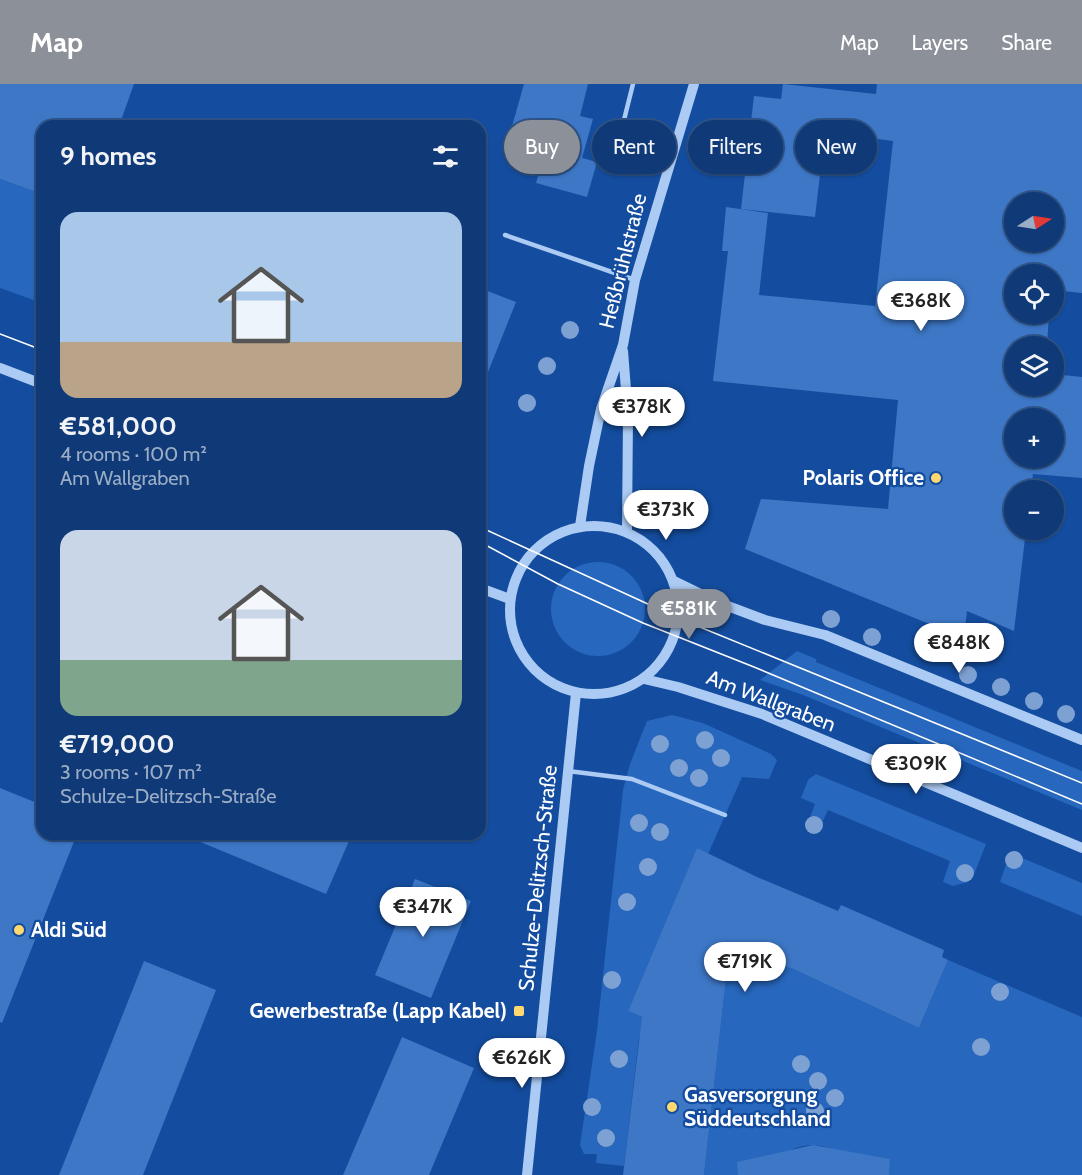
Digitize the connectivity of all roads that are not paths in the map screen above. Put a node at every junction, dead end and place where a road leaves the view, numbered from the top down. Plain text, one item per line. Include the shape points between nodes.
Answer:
1 (633, 84) edge
2 (693, 84) edge
3 (624, 120) edge
4 (676, 141) edge
5 (666, 174) edge
6 (505, 235) dead end
7 (635, 280) junction
8 (623, 345) junction
9 (0, 368) edge
10 (36, 382) edge
11 (580, 526) junction
12 (627, 531) junction
13 (674, 581) junction
14 (486, 590) edge
15 (510, 599) junction
16 (644, 679) junction
17 (576, 693) junction
18 (1082, 740) edge
19 (568, 771) junction
20 (725, 815) dead end
21 (1082, 848) edge
22 (527, 1175) edge

1 - 3 lane
2 - 4 street, Heßbrühlstraße
5 - 7 street, Heßbrühlstraße
6 - 7 lane
7 - 8 street, Heßbrühlstraße
8 - 11 street, Heßbrühlstraße via 601,409
8 - 12 street, Heßbrühlstraße via 628,416
9 - 10 street
11 - 12 street via 604,524
11 - 15 street via 558,533 533,551 523,564
12 - 13 street via 656,551
13 - 16 street via 679,619 676,635 664,660
13 - 18 street via 765,620 825,634
14 - 15 street
15 - 17 street via 512,631 525,659 548,681
16 - 17 street via 624,690 600,695
16 - 21 street, Am Wallgraben via 762,714
17 - 19 street, Schulze-Delitzsch-Straße
19 - 20 lane via 632,779
19 - 22 street, Schulze-Delitzsch-Straße

